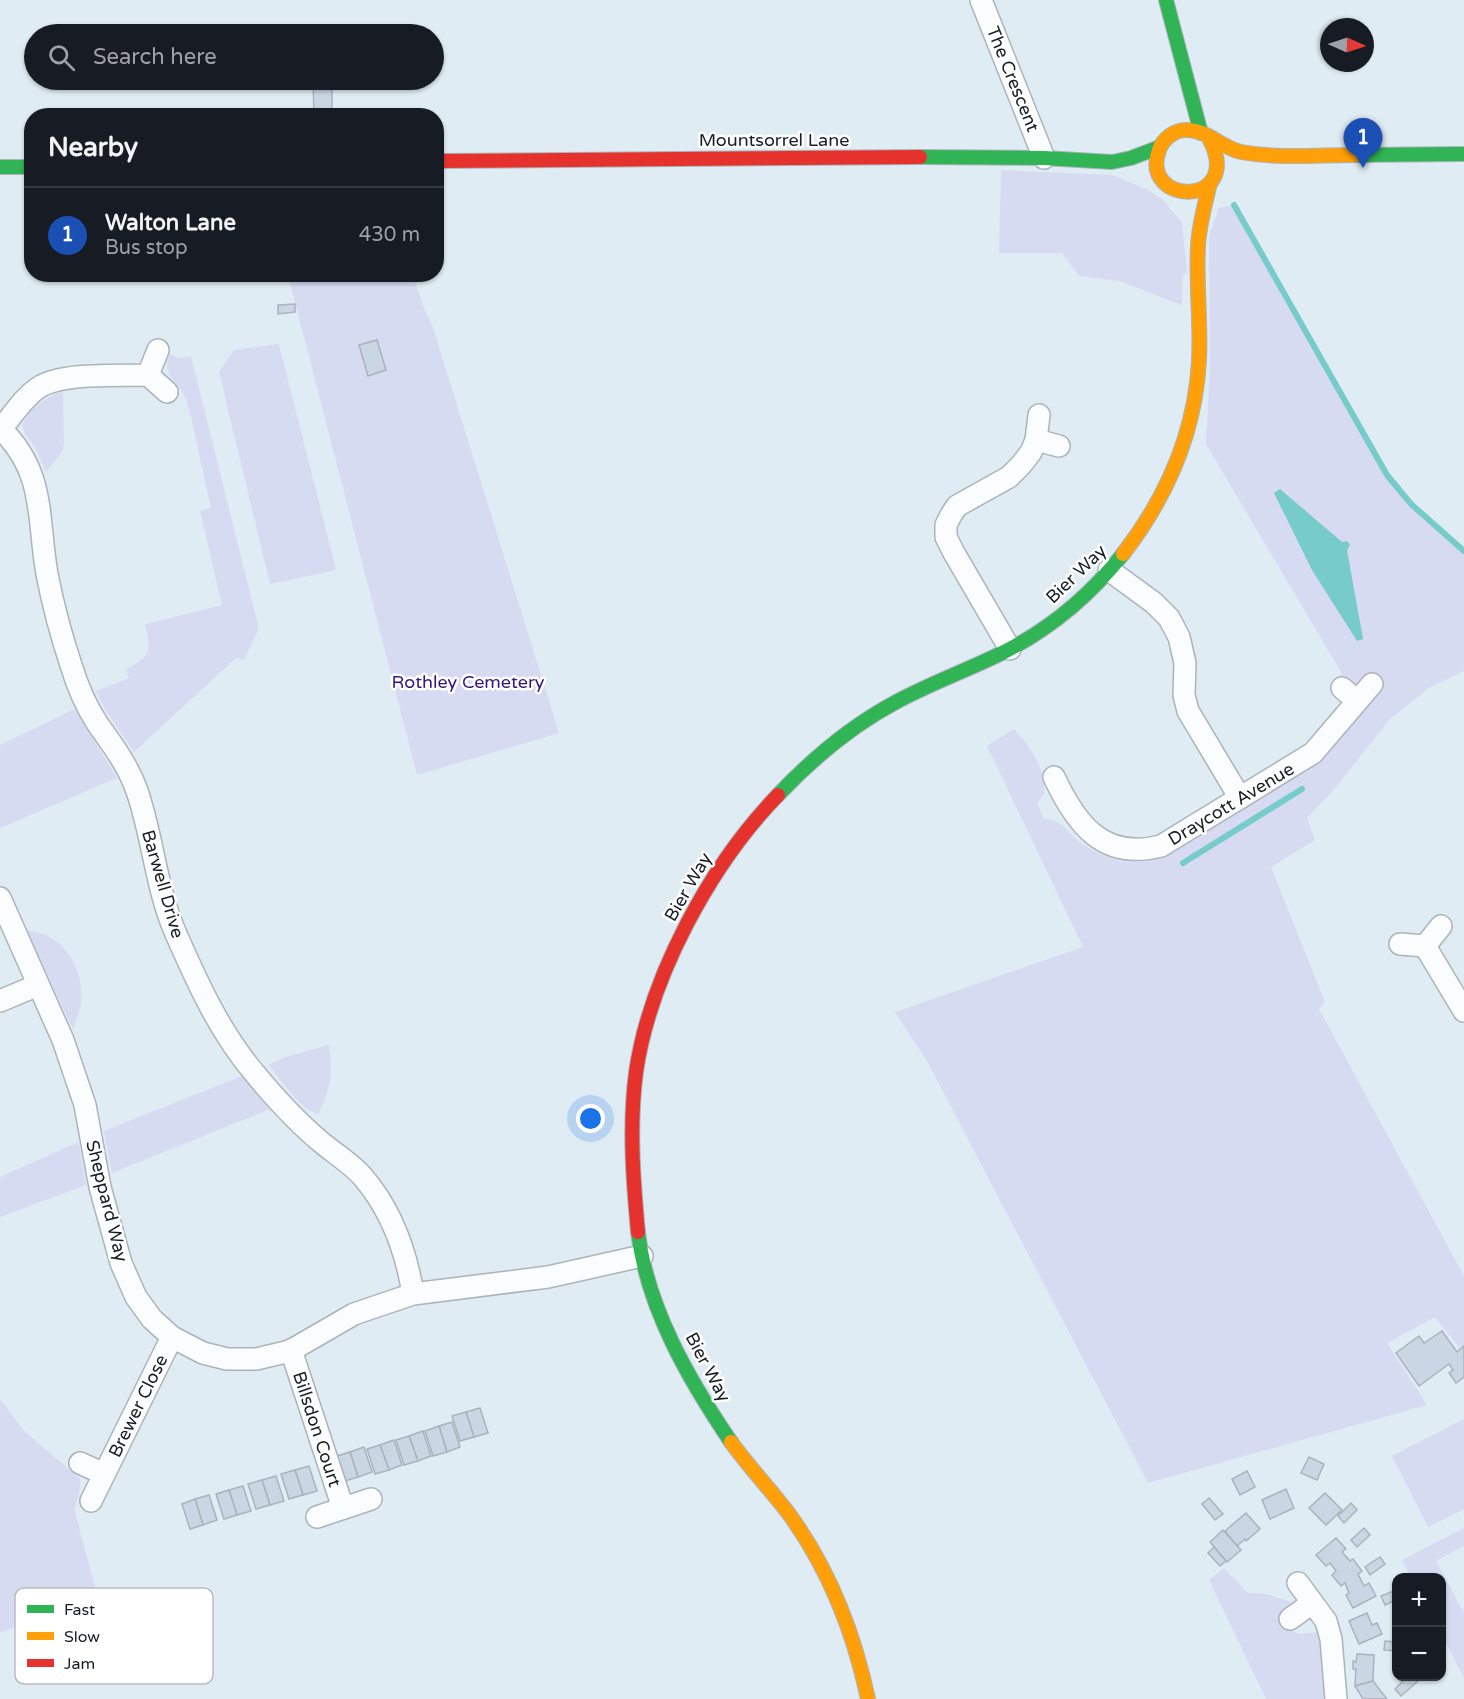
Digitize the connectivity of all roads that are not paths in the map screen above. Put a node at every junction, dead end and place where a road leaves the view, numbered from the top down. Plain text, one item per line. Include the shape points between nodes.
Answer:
1 (981, 0) edge
2 (1166, 0) edge
3 (1181, 51) junction
4 (1177, 98) dead end
5 (1172, 122) dead end
6 (1205, 135) junction
7 (1163, 143) junction
8 (1464, 154) edge
9 (1262, 156) junction
10 (1044, 158) junction
11 (444, 161) edge
12 (1112, 162) junction
13 (0, 167) edge
14 (24, 167) edge
15 (1131, 170) dead end
16 (1148, 177) dead end
17 (1213, 179) junction
18 (1169, 186) junction
19 (1182, 205) dead end
20 (1189, 220) dead end
21 (1198, 247) junction
22 (158, 350) dead end
23 (148, 375) junction
24 (167, 392) dead end
25 (1039, 415) dead end
26 (1, 429) edge
27 (1036, 440) junction
28 (1059, 446) dead end
29 (1109, 570) junction
30 (1010, 649) junction
31 (1372, 684) dead end
32 (1054, 777) dead end
33 (1240, 798) junction
34 (0, 898) edge
35 (1441, 926) dead end
36 (1400, 944) dead end
37 (1425, 946) junction
38 (38, 985) junction
39 (0, 1001) edge
40 (1464, 1011) edge
41 (642, 1256) junction
42 (413, 1293) junction
43 (172, 1337) junction
44 (291, 1350) junction
45 (80, 1463) dead end
46 (104, 1474) junction
47 (371, 1499) dead end
48 (91, 1501) dead end
49 (344, 1508) junction
50 (317, 1517) dead end
51 (1298, 1583) dead end
52 (1312, 1603) junction
53 (1290, 1619) dead end
54 (868, 1699) edge
55 (1336, 1699) edge

1 - 10 street, The Crescent
2 - 3 street
3 - 4 street
3 - 6 street
5 - 7 street
6 - 7 street via 1182,130
6 - 9 street via 1224,147
6 - 17 street via 1219,156
7 - 12 street, Mountsorrel Lane
7 - 18 street via 1156,166
8 - 9 street
9 - 17 street
10 - 11 street, Mountsorrel Lane
10 - 12 street, Mountsorrel Lane
12 - 15 street, Mountsorrel Lane
13 - 14 street
16 - 18 street
17 - 18 street via 1192,192
17 - 21 street, Bier Way
18 - 19 street
20 - 21 street, Bier Way
21 - 29 street, Bier Way via 1199,367 1187,433 1176,468 1148,519
22 - 23 street
23 - 24 street
23 - 26 street via 56,380 27,397
25 - 27 street
26 - 42 street, Barwell Drive via 17,445 35,484 49,584 72,669 96,722 121,756 137,792 174,930 202,993 233,1045 279,1102 362,1176 397,1232 408,1262
27 - 28 street
27 - 30 street via 1031,452 1009,477 957,506 946,525 946,537 954,553
29 - 30 street, Bier Way via 1041,631
29 - 33 street via 1169,618 1185,663 1188,711
30 - 41 street, Bier Way via 904,696 819,756 772,800 734,846 701,896 675,946 640,1052 632,1159
31 - 33 street, Draycott Avenue via 1350,694 1313,753
32 - 33 street, Draycott Avenue via 1057,801 1086,830 1117,847 1148,850 1173,840
34 - 38 street, Sheppard Way
35 - 37 street
36 - 37 street
37 - 40 street
38 - 39 street
38 - 43 street, Sheppard Way via 63,1040 85,1105 100,1186 121,1263 136,1298
41 - 42 street, Sheppard Way via 548,1277
41 - 54 street, Bier Way via 664,1321 704,1402 746,1464 793,1520 827,1577 850,1629
42 - 44 street, Sheppard Way via 354,1314
43 - 44 street, Sheppard Way via 203,1353 227,1359 256,1359
43 - 46 street, Brewer Close
44 - 49 street, Billsdon Court
45 - 46 street, Brewer Close
46 - 48 street, Brewer Close
47 - 49 street, Billsdon Court
49 - 50 street, Billsdon Court
51 - 52 street
52 - 53 street
52 - 55 street via 1326,1621 1331,1639

